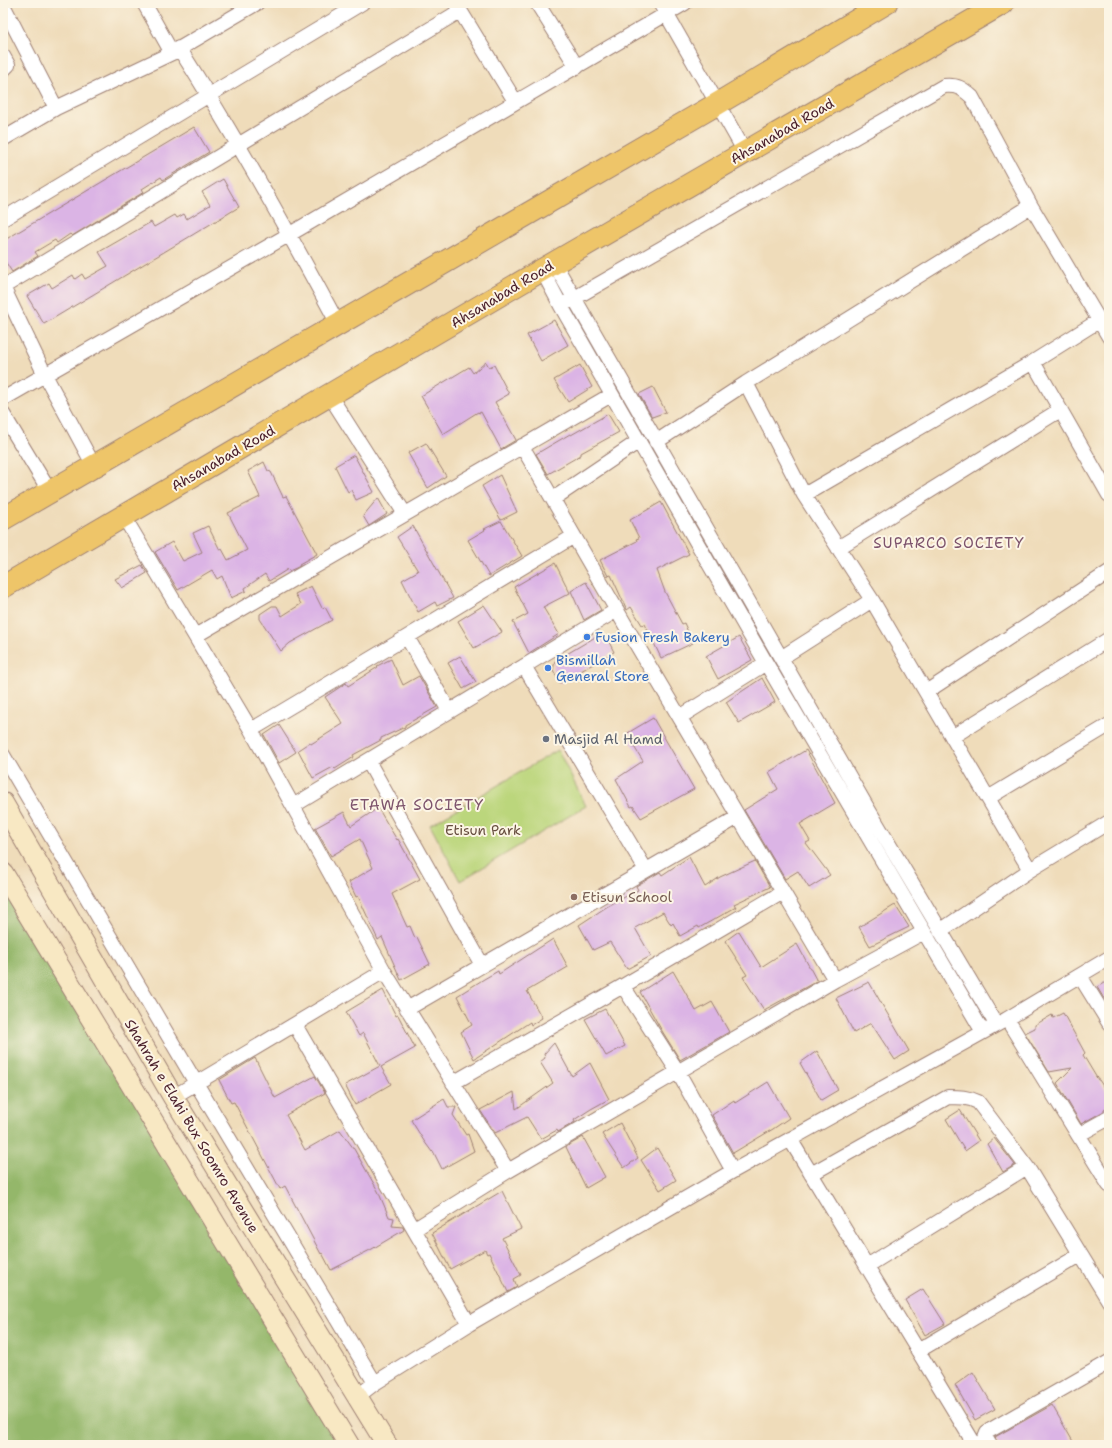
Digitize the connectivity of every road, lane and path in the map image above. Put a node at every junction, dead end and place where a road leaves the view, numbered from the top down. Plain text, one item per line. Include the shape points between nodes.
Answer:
1 (144, 3) edge
2 (258, 3) edge
3 (362, 3) edge
4 (537, 3) edge
5 (685, 3) edge
6 (886, 3) edge
7 (1003, 3) edge
8 (3, 5) edge
9 (458, 7) edge
10 (663, 8) edge
11 (176, 50) junction
12 (3, 56) edge
13 (577, 67) junction
14 (3, 70) edge
15 (209, 95) junction
16 (515, 101) junction
17 (717, 104) junction
18 (56, 108) junction
19 (3, 139) edge
20 (238, 146) junction
21 (745, 152) junction
22 (1030, 206) junction
23 (3, 219) edge
24 (290, 234) junction
25 (548, 266) junction
26 (3, 287) edge
27 (574, 299) junction
28 (561, 306) junction
29 (1100, 320) junction
30 (338, 324) junction
31 (1109, 337) edge
32 (1033, 362) junction
33 (45, 376) junction
34 (746, 383) junction
35 (611, 395) junction
36 (330, 396) junction
37 (3, 399) edge
38 (1060, 410) junction
39 (3, 414) edge
40 (639, 441) junction
41 (656, 442) junction
42 (522, 446) junction
43 (94, 466) junction
44 (50, 492) junction
45 (804, 495) junction
46 (1109, 495) edge
47 (553, 499) junction
48 (405, 514) junction
49 (124, 517) junction
50 (3, 519) edge
51 (574, 536) junction
52 (838, 548) junction
53 (1109, 572) edge
54 (3, 587) edge
55 (872, 600) junction
56 (617, 610) junction
57 (195, 636) junction
58 (407, 637) junction
59 (1109, 639) edge
60 (781, 658) junction
61 (766, 663) junction
62 (524, 666) junction
63 (926, 692) junction
64 (449, 711) junction
65 (680, 717) junction
66 (1109, 725) edge
67 (251, 730) junction
68 (952, 737) junction
69 (3, 755) edge
70 (368, 760) junction
71 (988, 798) junction
72 (3, 803) edge
73 (293, 806) junction
74 (738, 817) junction
75 (1109, 822) edge
76 (646, 870) junction
77 (1030, 870) junction
78 (3, 873) edge
79 (783, 892) junction
80 (940, 931) junction
81 (924, 932) junction
82 (1109, 958) edge
83 (482, 965) junction
84 (384, 972) junction
85 (1080, 976) junction
86 (835, 980) junction
87 (623, 986) junction
88 (407, 1009) junction
89 (1002, 1022) junction
90 (1109, 1023) edge
91 (295, 1025) junction
92 (983, 1032) junction
93 (678, 1072) junction
94 (196, 1083) junction
95 (453, 1083) junction
96 (173, 1098) junction
97 (1109, 1118) edge
98 (1078, 1135) junction
99 (790, 1139) junction
100 (1027, 1167) junction
101 (733, 1170) junction
102 (508, 1171) junction
103 (811, 1174) junction
104 (1109, 1185) edge
105 (415, 1229) junction
106 (1080, 1254) junction
107 (867, 1266) junction
108 (1109, 1301) edge
109 (469, 1324) junction
110 (918, 1351) junction
111 (1109, 1362) edge
112 (375, 1383) junction
113 (358, 1396) junction
114 (349, 1445) edge
115 (387, 1445) edge
116 (975, 1445) edge
117 (990, 1445) edge

1 - 11 street
2 - 11 street
3 - 15 street
4 - 13 street
5 - 10 street
6 - 17 main road
7 - 21 main road, Ahsanabad Road
8 - 18 street
9 - 16 street
9 - 20 street
10 - 13 street
10 - 17 street
11 - 15 street
11 - 18 street
12 - 14 street via 8,65
13 - 16 street
15 - 20 street
15 - 23 street
16 - 24 street
17 - 21 street
17 - 30 main road
18 - 19 street
20 - 24 street
20 - 26 street
21 - 25 main road, Ahsanabad Road
22 - 27 street via 972,97 955,85 944,86
22 - 29 street
22 - 34 street
24 - 30 street
24 - 33 street
25 - 27 street
25 - 28 street
25 - 36 main road, Ahsanabad Road
26 - 33 street
27 - 28 street
27 - 41 street
28 - 35 street
29 - 31 street
29 - 32 street
30 - 43 main road
32 - 38 street
32 - 45 street
33 - 37 street
33 - 43 street
34 - 41 street
34 - 45 street
35 - 40 street
35 - 42 street
36 - 48 street
36 - 49 main road, Ahsanabad Road
38 - 46 street
38 - 52 street
39 - 44 street
40 - 47 street
40 - 61 street
41 - 60 street
42 - 47 street
42 - 48 street
43 - 44 main road
44 - 50 main road
45 - 52 street
47 - 51 street
48 - 57 street
49 - 54 main road, Ahsanabad Road
49 - 57 street
51 - 56 street
51 - 58 street
52 - 55 street
53 - 63 street
55 - 60 street
55 - 63 street
56 - 62 street
56 - 65 street
57 - 67 street
58 - 64 street
58 - 67 street
59 - 68 street
60 - 80 street
61 - 65 street
61 - 81 street
62 - 64 street
62 - 76 street
63 - 68 street
64 - 70 street
65 - 74 street
66 - 71 street
67 - 73 street
68 - 71 street
69 - 94 street
70 - 73 street
70 - 83 street
71 - 77 street
72 - 96 main road, Shahrah e Elahi Bux Soomro Avenue
73 - 84 street
74 - 76 street
74 - 79 street
75 - 77 street
76 - 83 street
77 - 80 street
78 - 114 main road
79 - 86 street
79 - 87 street
80 - 89 street
81 - 86 street
81 - 92 street
82 - 85 street
83 - 88 street
84 - 88 street
84 - 91 street
85 - 89 street
85 - 90 street
86 - 93 street
87 - 93 street
87 - 95 street
88 - 95 street
89 - 92 street
89 - 98 street
91 - 94 street
91 - 105 street
92 - 99 street
93 - 101 street
93 - 102 street
94 - 96 street
94 - 112 street
95 - 102 street
96 - 113 main road, Shahrah e Elahi Bux Soomro Avenue
97 - 98 street
98 - 104 street
99 - 101 street
99 - 103 street
100 - 103 street via 978,1102 971,1098 948,1097
100 - 106 street
100 - 107 street
101 - 109 street
102 - 105 street
103 - 107 street
105 - 109 street
106 - 108 street
106 - 110 street
107 - 110 street
109 - 112 street
110 - 116 street
111 - 117 street via 987,1432 985,1437
112 - 113 street
113 - 115 main road, Shahrah e Elahi Bux Soomro Avenue

